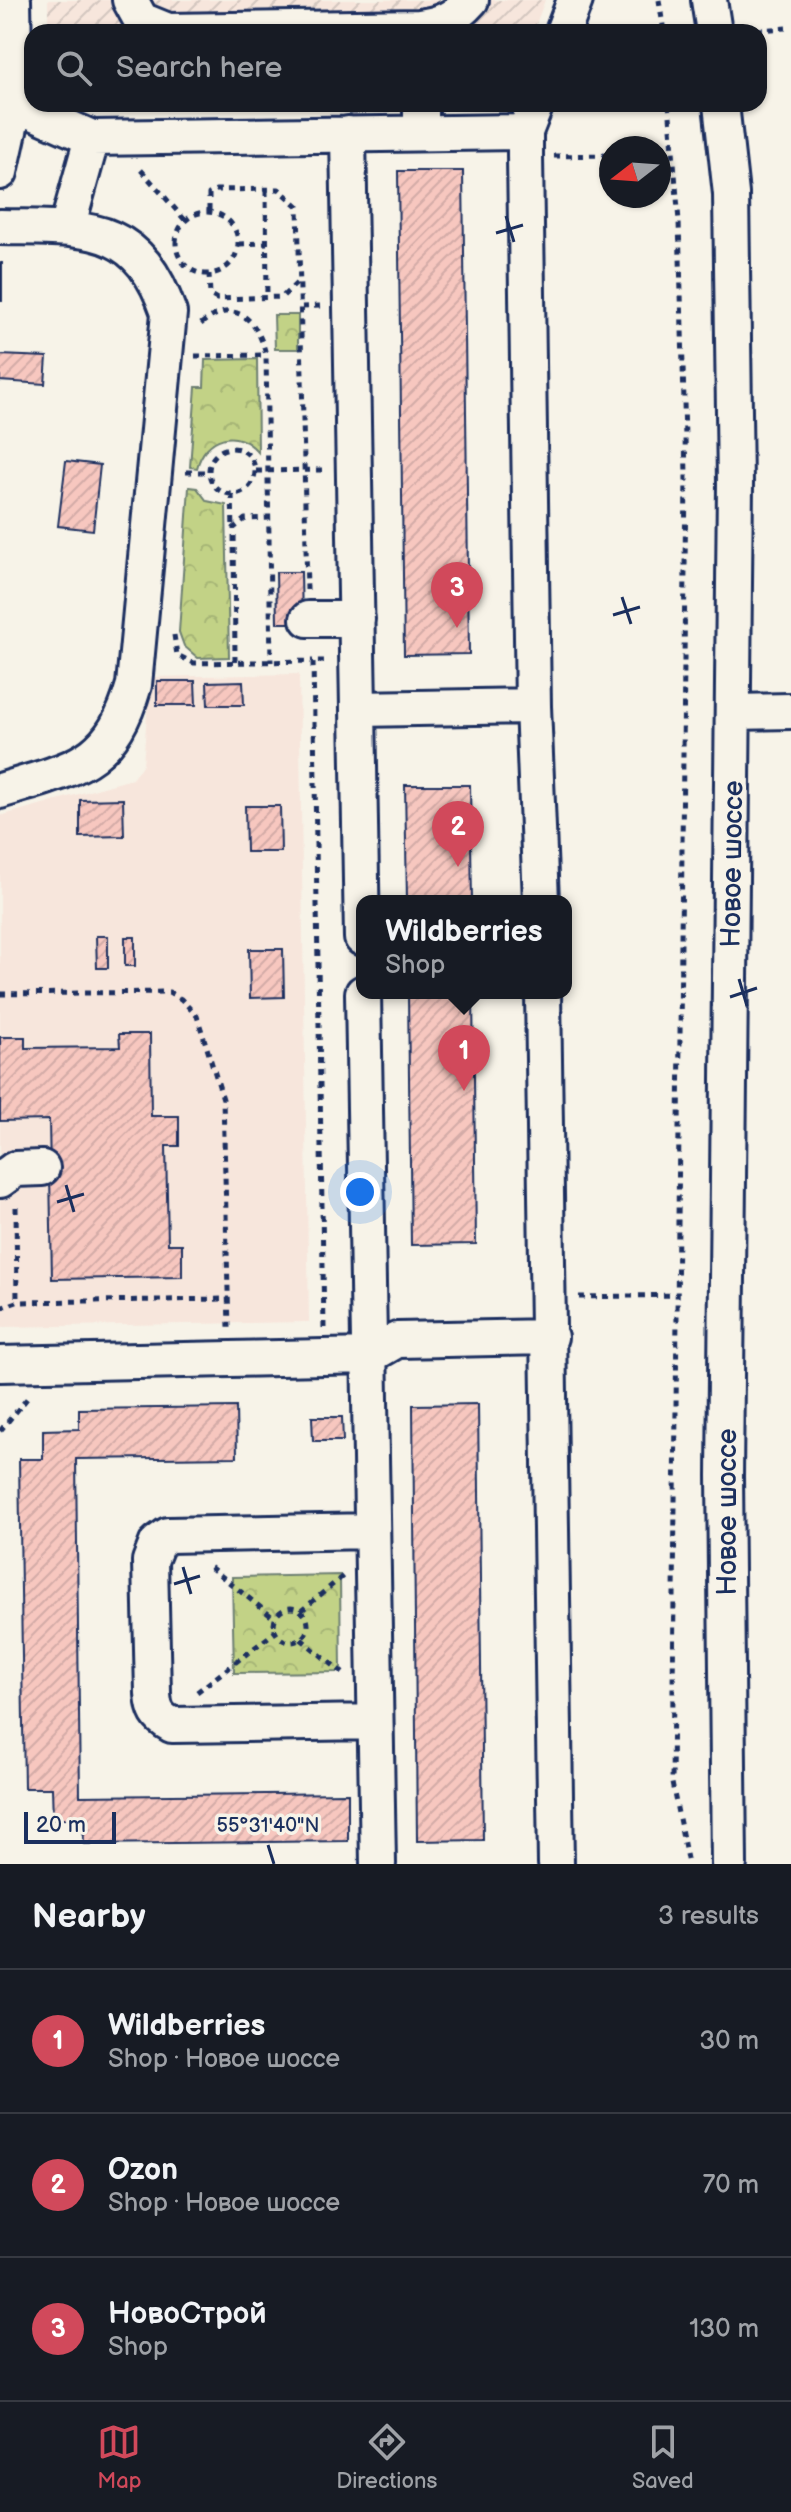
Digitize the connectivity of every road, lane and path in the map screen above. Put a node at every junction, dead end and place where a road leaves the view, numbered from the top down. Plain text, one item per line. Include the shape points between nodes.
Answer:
1 (13, 0) edge
2 (130, 0) edge
3 (471, 0) edge
4 (575, 0) edge
5 (659, 0) edge
6 (709, 0) edge
7 (151, 24) edge
8 (441, 24) edge
9 (566, 24) edge
10 (663, 24) edge
11 (713, 24) edge
12 (786, 28) dead end
13 (767, 29) edge
14 (15, 104) junction
15 (24, 108) edge
16 (35, 112) edge
17 (669, 112) edge
18 (722, 112) edge
19 (421, 118) edge
20 (529, 131) edge
21 (348, 134) junction
22 (670, 136) edge
23 (102, 138) junction
24 (599, 151) edge
25 (671, 154) edge
26 (0, 172) edge
27 (266, 190) junction
28 (209, 211) junction
29 (185, 220) junction
30 (0, 227) edge
31 (67, 228) junction
32 (267, 243) junction
33 (239, 244) junction
34 (209, 274) junction
35 (302, 276) junction
36 (267, 298) junction
37 (195, 334) dead end
38 (195, 345) dead end
39 (266, 355) junction
40 (194, 356) junction
41 (193, 370) dead end
42 (187, 458) dead end
43 (354, 469) junction
44 (305, 470) junction
45 (256, 471) junction
46 (268, 471) junction
47 (186, 472) junction
48 (209, 472) junction
49 (185, 487) dead end
50 (232, 494) junction
51 (269, 518) junction
52 (233, 535) junction
53 (308, 619) joint
54 (357, 619) junction
55 (175, 624) dead end
56 (313, 661) junction
57 (357, 661) junction
58 (235, 662) junction
59 (271, 662) junction
60 (533, 706) junction
61 (358, 709) junction
62 (791, 711) edge
63 (733, 712) junction
64 (0, 791) edge
65 (361, 895) edge
66 (541, 895) edge
67 (0, 994) edge
68 (363, 999) edge
69 (543, 999) edge
70 (19, 1172) edge
71 (677, 1295) junction
72 (550, 1297) junction
73 (229, 1299) junction
74 (17, 1302) junction
75 (0, 1308) edge
76 (229, 1323) dead end
77 (550, 1337) junction
78 (369, 1356) junction
79 (325, 1357) junction
80 (0, 1364) edge
81 (168, 1535) junction
82 (372, 1542) junction
83 (301, 1611) junction
84 (275, 1619) junction
85 (275, 1632) junction
86 (301, 1639) junction
87 (375, 1710) junction
88 (161, 1719) junction
89 (378, 1864) edge
90 (556, 1864) edge
91 (688, 1864) edge
92 (729, 1864) edge

1 - 14 street
2 - 7 street via 141,20
3 - 8 street
4 - 9 street
5 - 10 path
6 - 11 street
12 - 13 path
14 - 15 street
14 - 26 street
16 - 23 street
17 - 22 path
18 - 63 street, Новое шоссе via 731,194
19 - 20 street
19 - 21 street
20 - 24 path
20 - 60 street
21 - 23 street
21 - 43 street
23 - 29 path
23 - 31 street
25 - 71 path via 679,221 686,474
27 - 28 path via 216,190 208,198
27 - 32 path
27 - 35 path via 279,189 298,206
28 - 29 path
28 - 33 path via 234,225
29 - 34 path via 176,244 179,256 186,266
30 - 31 street
31 - 64 street via 121,241 144,262 169,313 134,685 125,718 95,754 58,773
32 - 33 path
32 - 36 path
33 - 34 path via 226,268
34 - 36 path via 213,298
35 - 36 path via 285,296
35 - 44 path
37 - 39 path via 211,316 241,314 258,329
38 - 40 path
39 - 40 path
39 - 46 path
40 - 41 path
42 - 47 path
43 - 44 path
43 - 54 street
44 - 46 path
44 - 53 path
45 - 46 path
45 - 48 path via 244,450 228,448 214,457
45 - 50 path via 248,487
46 - 51 path
47 - 48 path
47 - 49 path
48 - 50 path via 216,487
50 - 52 path
51 - 52 path via 245,519
51 - 59 path
52 - 58 path
53 - 54 street
54 - 57 street
55 - 58 path via 177,655 185,661
56 - 57 path
56 - 59 path
56 - 79 path
57 - 61 street
58 - 59 path
60 - 61 street
60 - 66 street
61 - 65 street
62 - 63 street
63 - 92 street, Новое шоссе via 725,1476
67 - 73 path via 169,992 197,1016 226,1116
68 - 78 street
69 - 72 street
70 - 74 path
71 - 72 path
71 - 91 path via 672,1783
72 - 77 street
73 - 74 path
73 - 76 path
74 - 75 path
77 - 78 street via 397,1340
77 - 90 street
78 - 79 street
78 - 82 street
79 - 80 street
81 - 82 street
81 - 84 path
81 - 88 street via 157,1543 150,1561 154,1710
82 - 83 path
82 - 87 street
83 - 84 path via 286,1608
83 - 86 path via 308,1625
84 - 85 path
85 - 86 path via 286,1642
85 - 88 path
86 - 87 path
87 - 88 street via 172,1725
87 - 89 street

